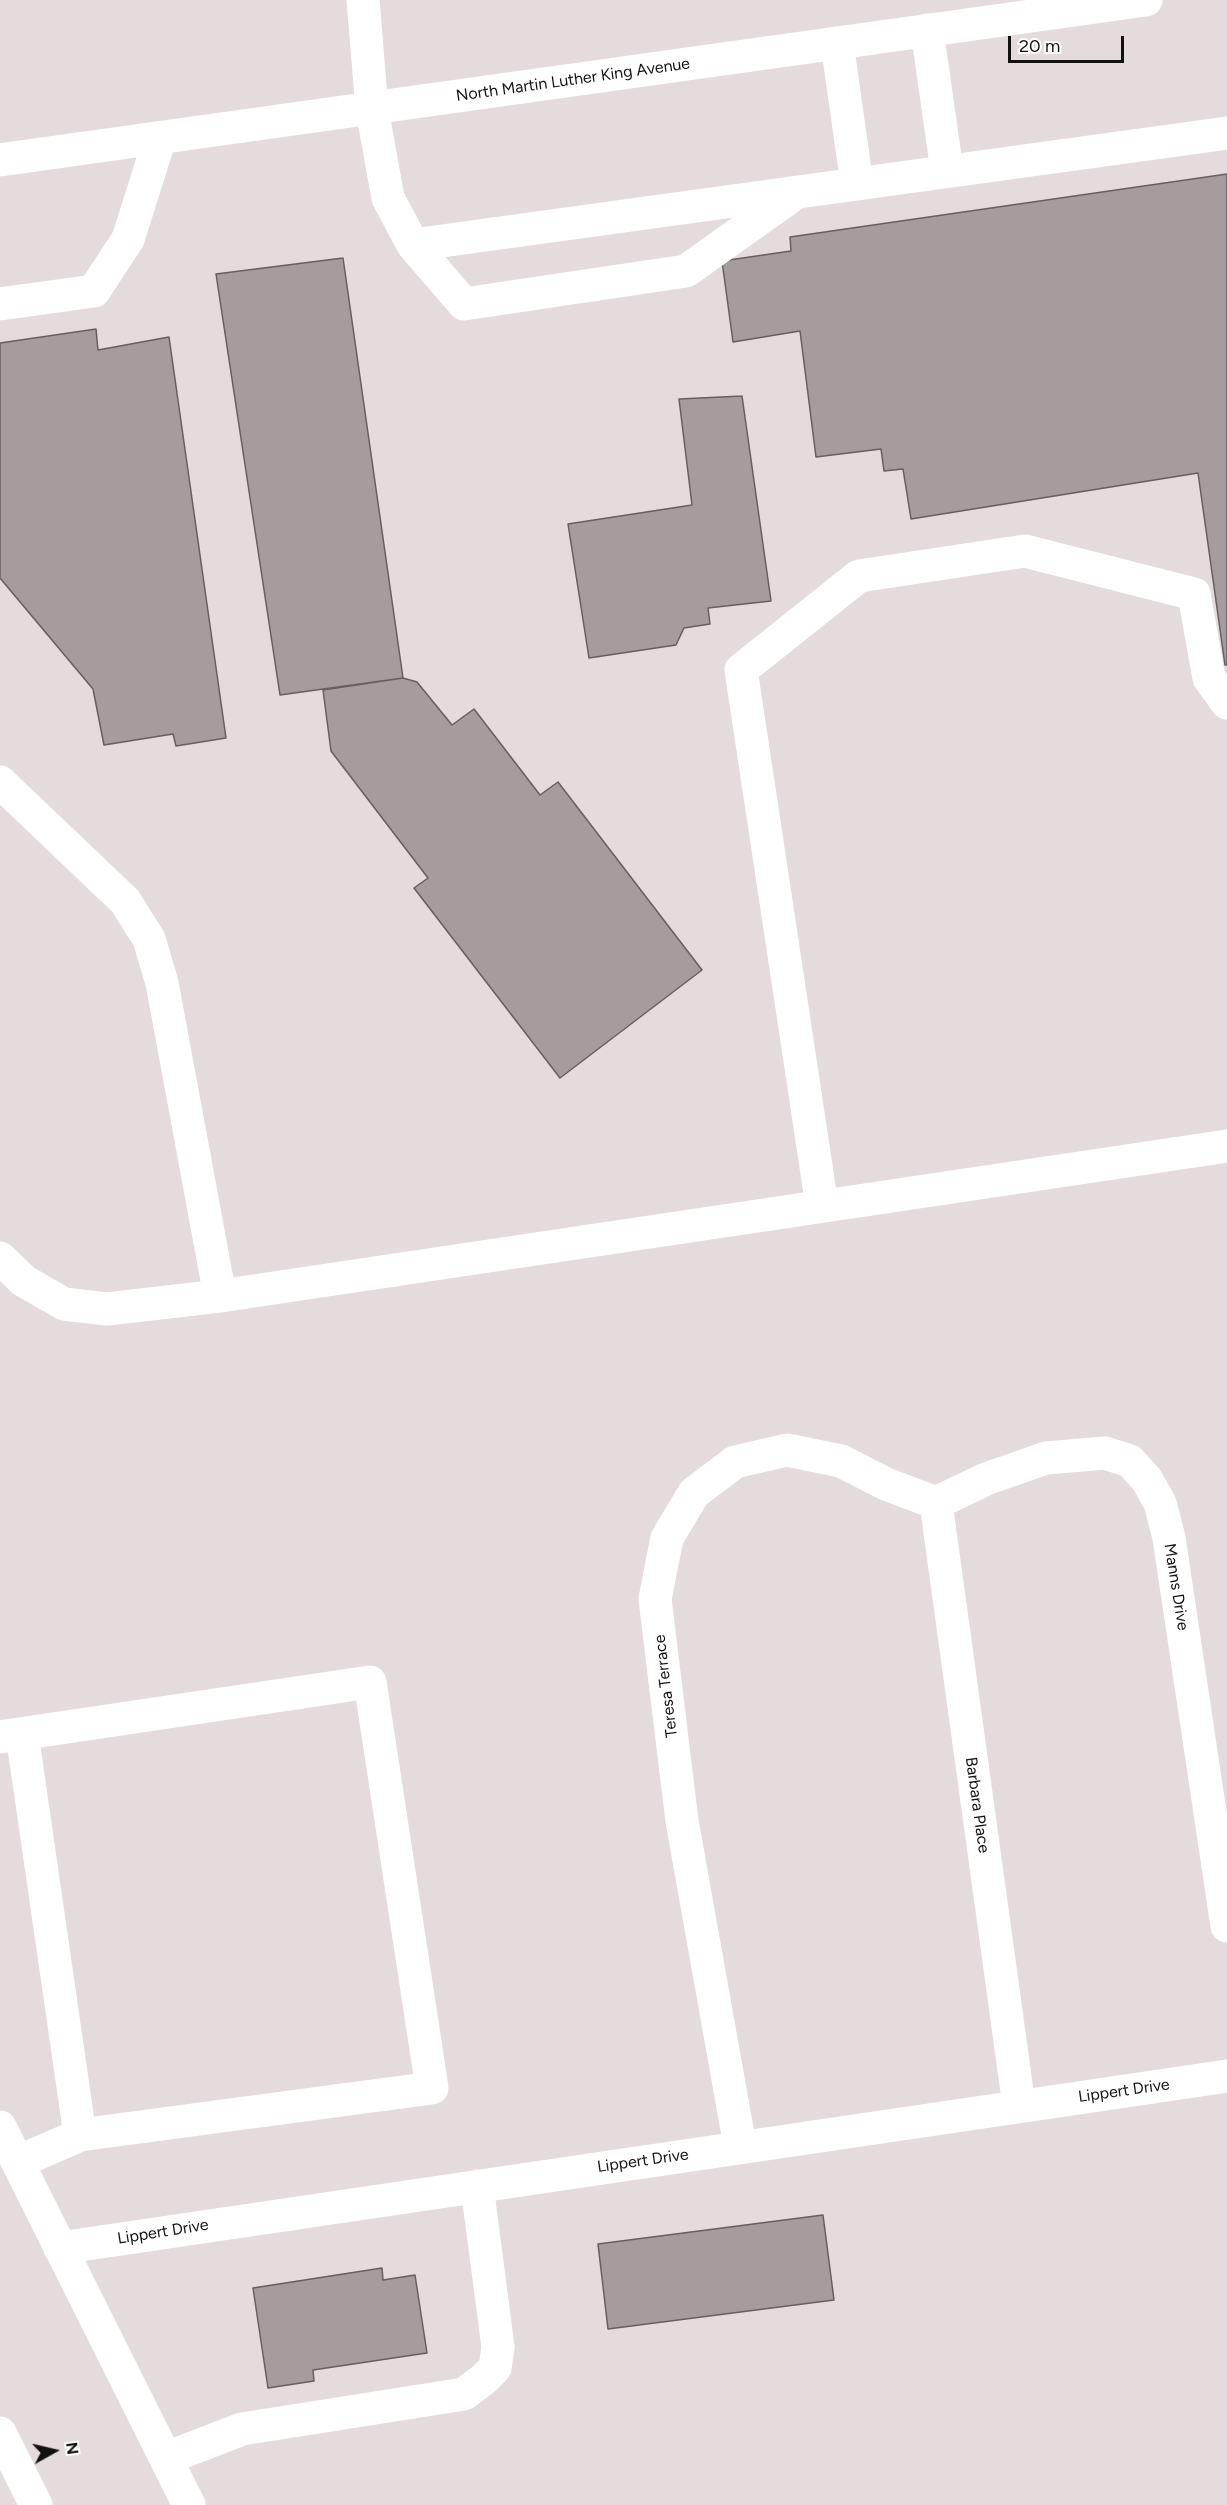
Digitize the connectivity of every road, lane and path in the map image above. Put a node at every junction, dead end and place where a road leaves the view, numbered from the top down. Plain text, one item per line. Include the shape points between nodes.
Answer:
1 (363, 0) edge
2 (1146, 0) edge
3 (1067, 5) edge
4 (927, 30) junction
5 (837, 43) junction
6 (372, 109) junction
7 (1227, 133) edge
8 (160, 138) junction
9 (0, 160) edge
10 (946, 171) junction
11 (857, 184) junction
12 (798, 192) junction
13 (413, 245) junction
14 (0, 304) edge
15 (1227, 703) edge
16 (0, 782) edge
17 (1227, 1146) edge
18 (822, 1206) junction
19 (0, 1258) edge
20 (220, 1296) junction
21 (936, 1503) junction
22 (11, 1736) edge
23 (1227, 1926) edge
24 (1227, 2076) edge
25 (1018, 2106) junction
26 (0, 2127) edge
27 (80, 2135) junction
28 (741, 2146) junction
29 (18, 2162) junction
30 (477, 2186) junction
31 (60, 2248) junction
32 (0, 2433) edge
33 (167, 2458) junction
34 (36, 2505) edge
35 (189, 2505) edge

1 - 6 main road
2 - 3 main road, North Martin Luther King Avenue
3 - 4 main road, North Martin Luther King Avenue
4 - 5 main road, North Martin Luther King Avenue
4 - 10 main road
5 - 6 main road, North Martin Luther King Avenue
5 - 11 main road
6 - 8 main road, North Martin Luther King Avenue
6 - 13 main road via 388,198
7 - 10 main road
8 - 9 main road, North Martin Luther King Avenue
8 - 14 main road via 128,239 93,291
10 - 11 main road
11 - 12 main road
12 - 13 main road
12 - 13 main road via 686,270 464,304
15 - 18 main road via 1209,678 1194,594 1025,551 859,576 741,670
16 - 20 main road via 125,901 149,939 162,983
17 - 18 main road
18 - 20 main road
19 - 20 main road via 24,1281 64,1304 107,1310
21 - 23 main road, Manns Drive via 986,1479 1046,1458 1105,1453 1130,1461 1147,1480 1160,1503 1169,1538
21 - 25 main road, Barbara Place
21 - 28 main road, Teresa Terrace via 841,1461 787,1450 735,1462 694,1493 667,1538 655,1599 679,1797
22 - 27 main road
22 - 27 main road via 370,1682 432,2088
24 - 25 main road, Lippert Drive
25 - 28 main road, Lippert Drive
26 - 29 main road
27 - 29 main road
28 - 30 main road, Lippert Drive
29 - 31 main road
30 - 31 main road, Lippert Drive
30 - 33 main road via 498,2347 495,2368 484,2379 464,2394 242,2429
31 - 33 main road
32 - 34 main road
33 - 35 main road

